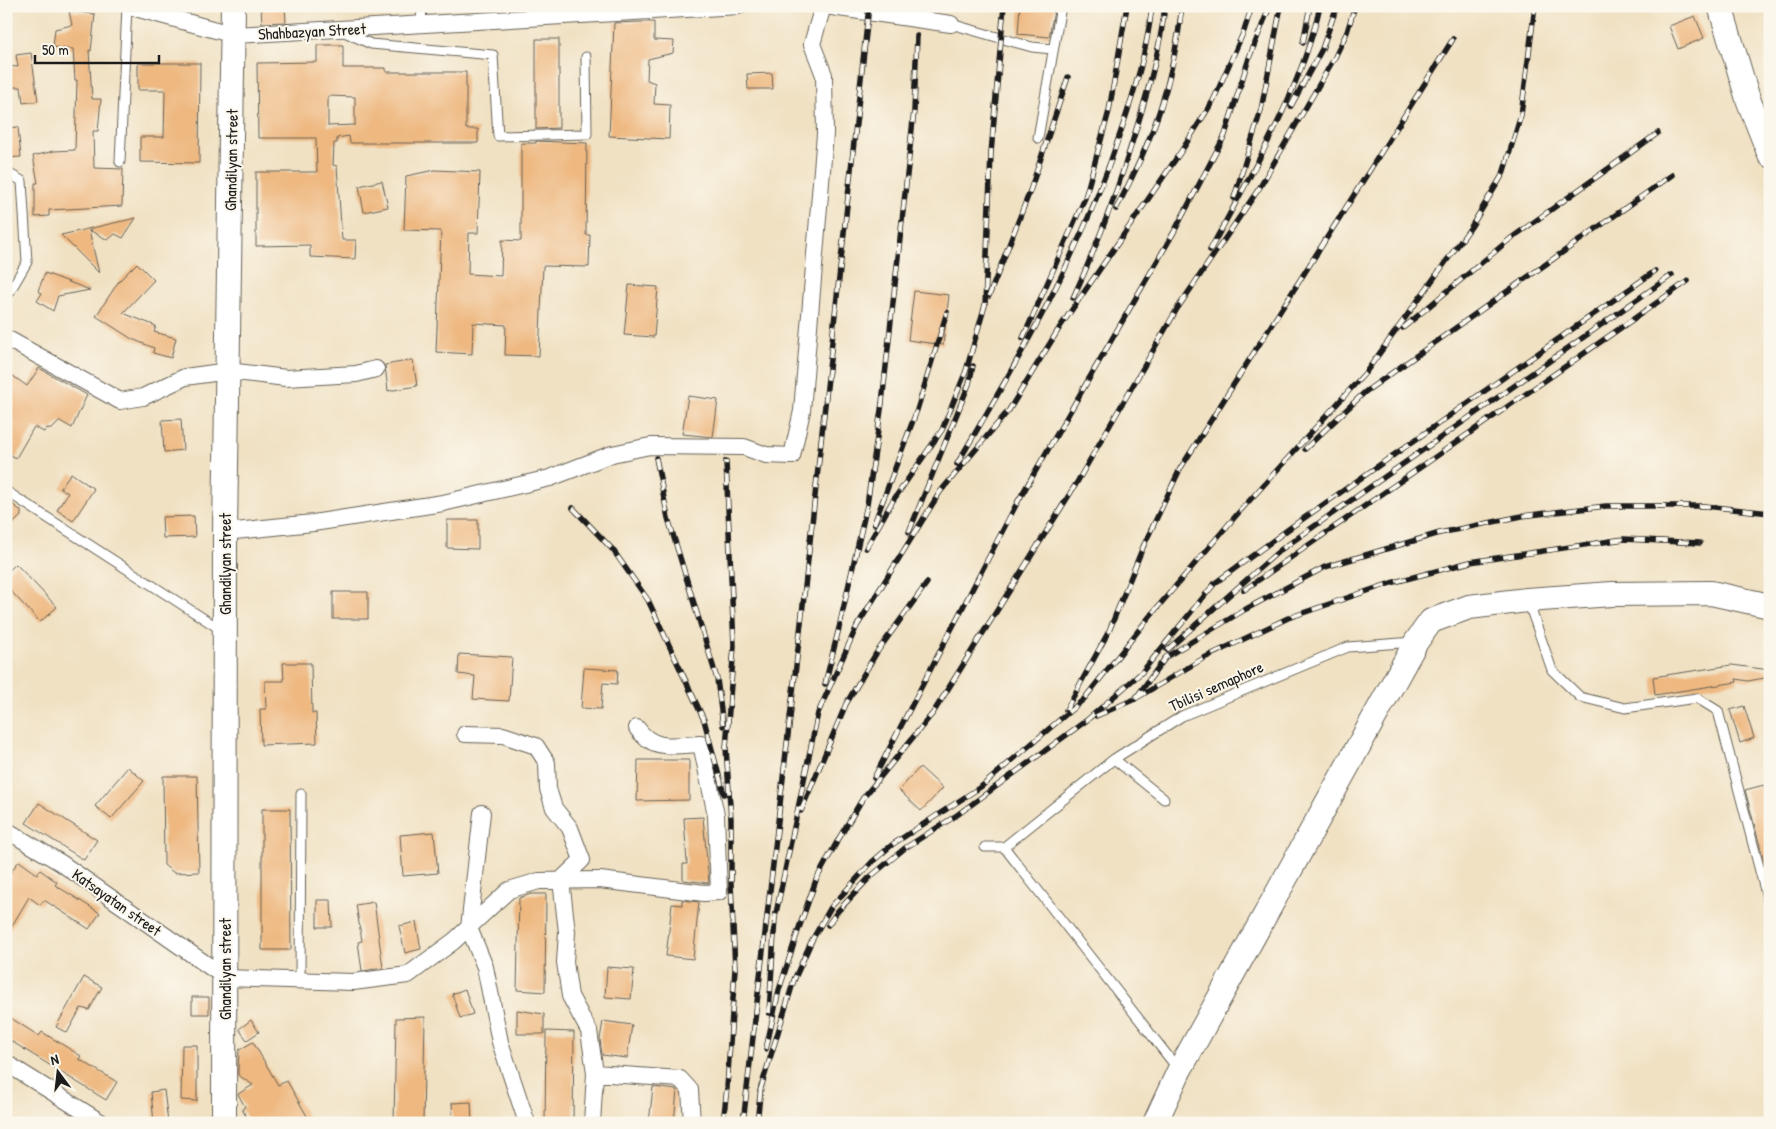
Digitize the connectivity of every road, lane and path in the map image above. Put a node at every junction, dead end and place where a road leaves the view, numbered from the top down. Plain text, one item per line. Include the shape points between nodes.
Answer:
1 (127, 6) edge
2 (233, 6) edge
3 (422, 6) edge
4 (739, 6) edge
5 (824, 6) edge
6 (1061, 6) edge
7 (1720, 6) edge
8 (422, 24) junction
9 (951, 24) joint
10 (338, 29) junction
11 (234, 35) junction
12 (1052, 49) junction
13 (586, 57) dead end
14 (1038, 138) dead end
15 (1770, 155) edge
16 (120, 162) dead end
17 (6, 172) edge
18 (6, 298) edge
19 (6, 338) edge
20 (376, 369) dead end
21 (228, 371) junction
22 (6, 491) edge
23 (225, 532) junction
24 (1528, 600) junction
25 (1770, 606) edge
26 (225, 633) junction
27 (1416, 642) junction
28 (637, 728) dead end
29 (465, 734) dead end
30 (1114, 758) junction
31 (302, 794) dead end
32 (1164, 799) dead end
33 (482, 813) dead end
34 (6, 830) edge
35 (985, 847) dead end
36 (1004, 847) junction
37 (561, 880) junction
38 (1770, 909) edge
39 (469, 928) junction
40 (226, 978) junction
41 (300, 980) junction
42 (6, 1064) edge
43 (1180, 1071) junction
44 (595, 1074) junction
45 (102, 1123) edge
46 (224, 1123) edge
47 (527, 1123) edge
48 (592, 1123) edge
49 (692, 1123) edge
50 (1155, 1123) edge

1 - 11 street, Shahbazyan Street
1 - 16 lane
2 - 11 main road, Ghandilyan street
3 - 8 lane
4 - 8 street, Shahbazyan Street
5 - 9 street
5 - 23 street via 812,44 824,75 825,134 802,412 792,456 766,455 744,447 650,446 612,454 550,478 443,504
6 - 12 lane
7 - 15 main road via 1748,99
8 - 10 street, Shahbazyan Street
9 - 12 lane via 1032,47
10 - 11 street, Shahbazyan Street
10 - 13 lane via 370,44 493,55 498,136 587,134
11 - 21 main road, Ghandilyan street
12 - 14 lane
17 - 18 lane via 22,181 27,262
19 - 21 street via 120,401 143,396 185,377
20 - 21 street via 356,374 286,378
21 - 23 main road, Ghandilyan street
22 - 26 lane
23 - 26 main road, Ghandilyan street
24 - 25 main road via 1612,594 1711,593
24 - 27 main road via 1469,606 1431,621
24 - 38 lane via 1552,670 1580,697 1625,708 1697,698 1718,711
26 - 40 main road, Ghandilyan street
27 - 30 lane, Tbilisi semaphore via 1348,647 1182,716
27 - 43 main road
28 - 37 street via 644,738 661,746 701,744 716,815 719,892 600,880
29 - 37 street via 503,735 536,746 548,763 548,790 554,808 570,828 582,860
30 - 32 lane
30 - 36 lane, Tbilisi semaphore
31 - 41 lane
33 - 39 street
34 - 40 street, Katsayatan street via 61,863
35 - 36 lane
36 - 43 lane
37 - 39 street via 538,881 509,890
37 - 44 street via 570,996 589,1030
39 - 41 street via 408,975 353,982
39 - 47 street via 485,967 500,1042
40 - 41 street
40 - 46 main road, Ghandilyan street
42 - 45 street
43 - 50 main road
44 - 48 street
44 - 49 street via 680,1079 690,1090

